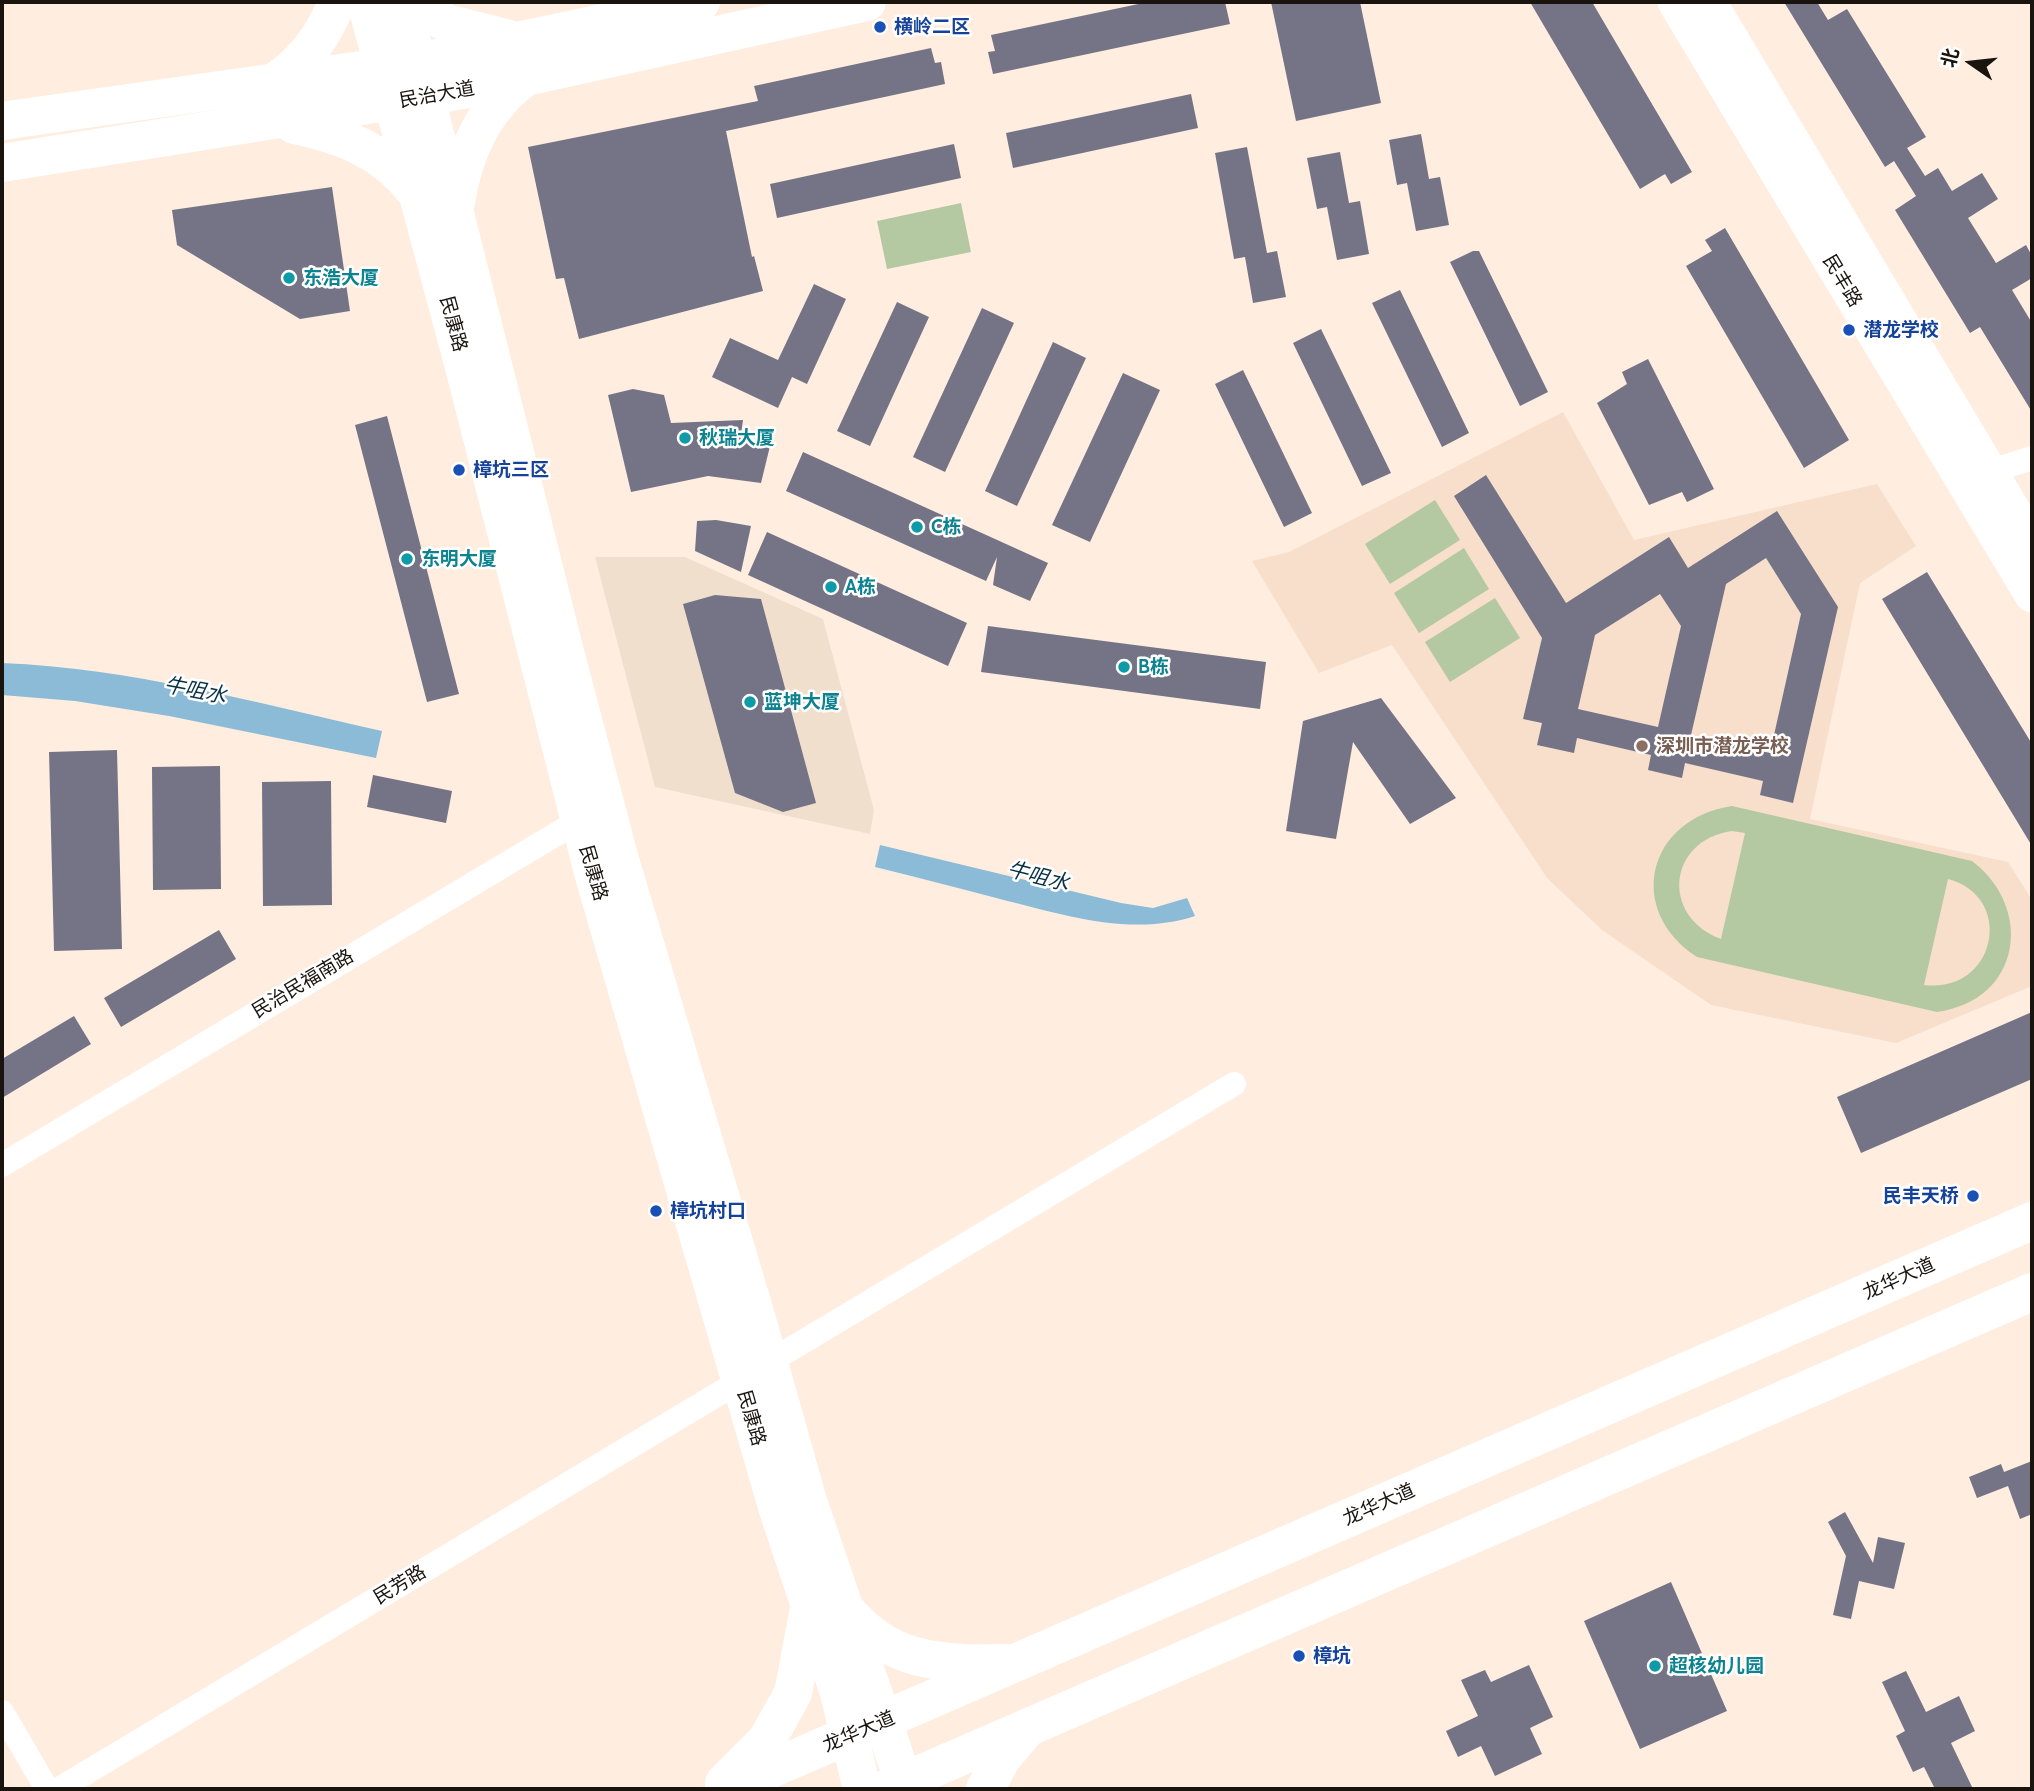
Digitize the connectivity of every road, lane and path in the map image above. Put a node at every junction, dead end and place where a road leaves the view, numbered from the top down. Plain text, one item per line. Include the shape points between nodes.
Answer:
1 (337, 2) edge
2 (366, 2) edge
3 (401, 2) edge
4 (415, 2) edge
5 (701, 2) edge
6 (867, 2) edge
7 (1675, 2) edge
8 (1709, 2) edge
9 (526, 59) junction
10 (405, 82) junction
11 (272, 83) junction
12 (2, 121) edge
13 (260, 124) junction
14 (2, 163) edge
15 (418, 195) junction
16 (456, 207) junction
17 (2032, 458) edge
18 (1989, 472) junction
19 (2032, 542) edge
20 (2032, 595) edge
21 (592, 813) junction
22 (1234, 1084) dead end
23 (2, 1165) edge
24 (2032, 1221) edge
25 (2032, 1292) edge
26 (755, 1371) junction
27 (825, 1603) junction
28 (1018, 1662) junction
29 (2, 1712) edge
30 (1029, 1727) junction
31 (865, 1729) junction
32 (898, 1787) edge
33 (47, 1789) edge
34 (59, 1789) edge
35 (717, 1789) edge
36 (726, 1789) edge
37 (862, 1789) edge
38 (985, 1789) edge

1 - 11 main road via 311,51
2 - 10 main road, 民康路
3 - 10 main road, 民康路
4 - 9 main road
5 - 9 main road, 民治大道
6 - 9 main road, 民治大道
7 - 20 main road, 民丰路
8 - 18 main road, 民丰路
9 - 10 main road, 民治大道
9 - 16 main road via 479,129 460,177
10 - 11 main road, 民治大道
10 - 13 main road, 民治大道
10 - 15 main road, 民康路
10 - 16 main road, 民康路
11 - 12 main road, 民治大道
13 - 14 main road, 民治大道
13 - 15 main road via 316,130 371,150 401,173
15 - 21 main road, 民康路
16 - 21 main road, 民康路
17 - 18 street
18 - 19 main road, 民丰路
21 - 23 street, 民治民福南路
21 - 26 main road, 民康路
22 - 26 street, 民芳路
24 - 28 main road, 龙华大道
25 - 30 main road
26 - 27 main road, 民康路
26 - 34 street, 民芳路
27 - 28 main road via 900,1653 959,1663
27 - 31 main road, 民康路
27 - 35 main road via 804,1647 793,1693 767,1740
28 - 31 main road, 龙华大道
29 - 33 street
30 - 32 main road
30 - 38 main road via 1002,1758
31 - 32 main road
31 - 36 main road, 龙华大道
31 - 37 main road

